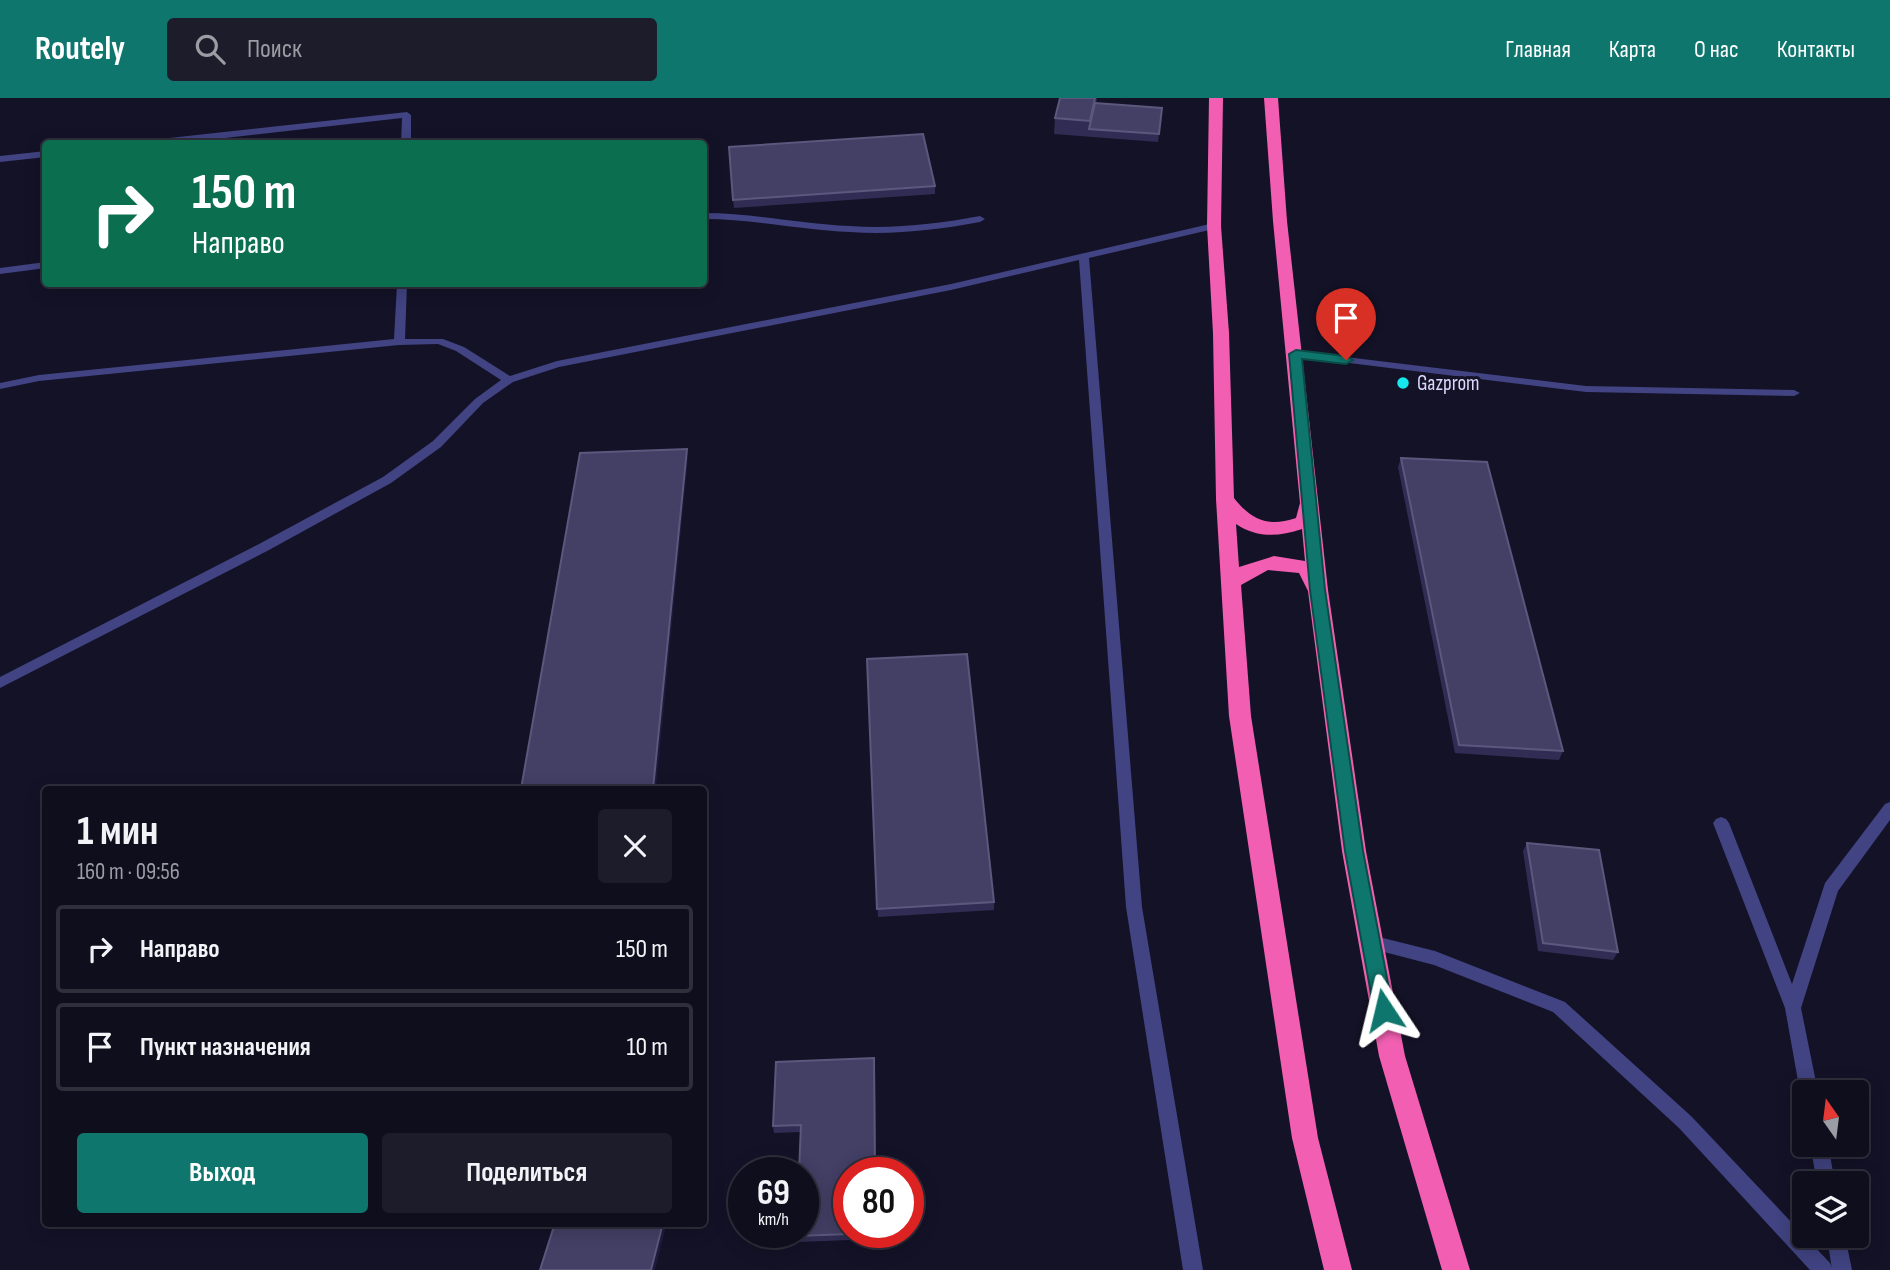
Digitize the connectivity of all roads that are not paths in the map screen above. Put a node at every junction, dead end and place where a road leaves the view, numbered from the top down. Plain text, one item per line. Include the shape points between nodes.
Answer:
1 (1216, 98) edge
2 (1271, 98) edge
3 (179, 140) edge
4 (406, 140) edge
5 (42, 154) edge
6 (0, 159) edge
7 (707, 216) edge
8 (980, 219) dead end
9 (1214, 226) junction
10 (1084, 256) junction
11 (42, 266) edge
12 (0, 271) edge
13 (402, 287) edge
14 (399, 342) junction
15 (1296, 354) junction
16 (509, 380) junction
17 (0, 386) edge
18 (1794, 393) dead end
19 (1225, 499) junction
20 (1310, 500) junction
21 (1231, 582) junction
22 (1318, 590) junction
23 (0, 683) edge
24 (1890, 808) edge
25 (1721, 823) dead end
26 (1371, 942) junction
27 (1793, 1007) junction
28 (1807, 1080) edge
29 (1838, 1248) edge
30 (1193, 1270) edge
31 (1338, 1270) edge
32 (1457, 1270) edge
33 (1823, 1270) edge
34 (1842, 1270) edge

1 - 9 highway
2 - 15 highway
3 - 4 street via 407,115
5 - 6 street
7 - 8 street via 834,229 919,229
9 - 10 street
9 - 19 highway
10 - 16 street via 951,287 557,364
10 - 30 street via 1134,907
11 - 12 street
13 - 14 street
14 - 16 street via 439,341
14 - 17 street via 39,378
15 - 18 street via 1586,389
15 - 20 highway
16 - 23 street via 480,401 437,444 387,480
19 - 20 highway via 1236,514 1258,529 1275,532 1305,522
19 - 21 highway
20 - 22 highway
21 - 22 highway via 1266,561 1286,562 1306,568
21 - 31 highway via 1240,716 1303,1125
22 - 26 highway
24 - 27 street via 1831,888
25 - 27 street
26 - 32 highway via 1392,1056
26 - 33 street via 1435,958 1559,1007 1685,1122
27 - 28 street
29 - 34 street

